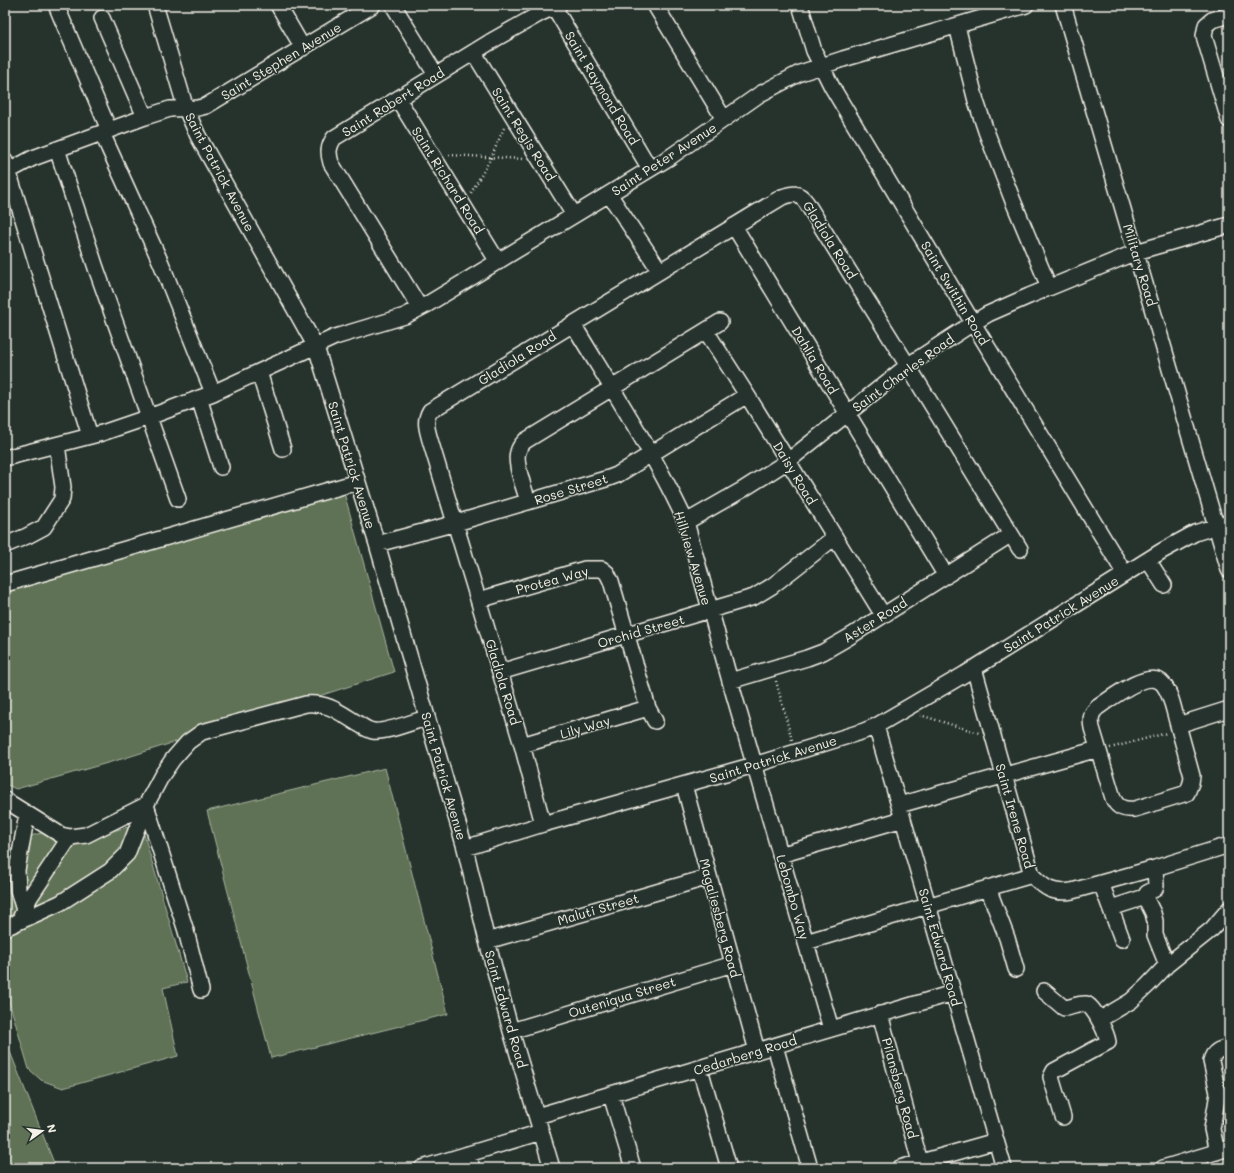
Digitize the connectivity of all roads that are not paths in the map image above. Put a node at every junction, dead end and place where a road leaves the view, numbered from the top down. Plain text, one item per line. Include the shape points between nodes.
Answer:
1 (56, 5) edge
2 (155, 5) edge
3 (278, 5) edge
4 (373, 5) edge
5 (394, 5) edge
6 (655, 5) edge
7 (800, 5) edge
8 (1026, 5) edge
9 (1063, 5) edge
10 (556, 6) edge
11 (1229, 15) edge
12 (102, 18) dead end
13 (957, 26) junction
14 (303, 48) junction
15 (474, 53) junction
16 (821, 66) junction
17 (436, 75) junction
18 (398, 99) junction
19 (186, 109) junction
20 (144, 117) junction
21 (724, 119) junction
22 (1229, 120) edge
23 (105, 131) junction
24 (57, 149) junction
25 (6, 169) edge
26 (650, 169) junction
27 (609, 194) junction
28 (574, 215) junction
29 (1229, 224) edge
30 (734, 226) junction
31 (1136, 252) junction
32 (498, 262) junction
33 (660, 271) junction
34 (1049, 287) junction
35 (420, 308) junction
36 (720, 322) dead end
37 (973, 322) junction
38 (573, 324) junction
39 (706, 331) junction
40 (316, 346) junction
41 (908, 366) junction
42 (258, 372) junction
43 (611, 388) junction
44 (213, 393) junction
45 (747, 395) junction
46 (199, 398) junction
47 (848, 414) junction
48 (149, 417) junction
49 (90, 436) junction
50 (57, 445) junction
51 (282, 449) dead end
52 (650, 454) junction
53 (5, 458) edge
54 (788, 461) junction
55 (221, 466) dead end
56 (357, 482) junction
57 (178, 499) dead end
58 (528, 502) junction
59 (686, 522) junction
60 (1223, 523) edge
61 (456, 524) junction
62 (1010, 535) junction
63 (835, 538) junction
64 (377, 544) junction
65 (5, 545) edge
66 (1020, 550) dead end
67 (1148, 560) junction
68 (1229, 570) edge
69 (1126, 574) junction
70 (946, 576) junction
71 (5, 584) edge
72 (1164, 586) dead end
73 (479, 600) junction
74 (709, 611) junction
75 (883, 615) junction
76 (628, 635) junction
77 (974, 668) junction
78 (500, 672) junction
79 (730, 681) junction
80 (1229, 709) edge
81 (427, 718) junction
82 (1178, 725) junction
83 (876, 726) junction
84 (522, 745) junction
85 (1098, 748) junction
86 (754, 765) junction
87 (1004, 775) junction
88 (684, 785) junction
89 (5, 800) edge
90 (146, 805) junction
91 (901, 812) junction
92 (27, 814) junction
93 (543, 824) junction
94 (70, 836) junction
95 (1229, 844) edge
96 (465, 848) junction
97 (780, 855) junction
98 (1155, 868) junction
99 (1032, 875) junction
100 (709, 877) junction
101 (1101, 883) junction
102 (988, 888) junction
103 (1145, 897) junction
104 (928, 906) junction
105 (1111, 908) junction
106 (1229, 909) edge
107 (21, 915) junction
108 (5, 928) edge
109 (1122, 939) dead end
110 (487, 941) junction
111 (806, 942) junction
112 (733, 964) junction
113 (1167, 965) junction
114 (1016, 969) dead end
115 (201, 990) dead end
116 (1044, 992) dead end
117 (953, 993) junction
118 (880, 1014) junction
119 (1099, 1020) junction
120 (831, 1029) junction
121 (511, 1031) junction
122 (775, 1046) junction
123 (1229, 1047) edge
124 (757, 1051) junction
125 (700, 1069) junction
126 (611, 1095) junction
127 (537, 1116) junction
128 (1063, 1118) dead end
129 (541, 1132) junction
130 (996, 1140) junction
131 (1223, 1150) edge
132 (470, 1161) edge
133 (920, 1162) junction
134 (1191, 1164) edge
135 (422, 1168) edge
136 (552, 1168) edge
137 (633, 1168) edge
138 (729, 1168) edge
139 (810, 1168) edge
140 (900, 1168) edge
141 (1004, 1168) edge
142 (1163, 1168) edge

1 - 23 street
2 - 19 street, Saint Patrick Avenue
3 - 14 street
4 - 14 street, Saint Stephen Avenue
5 - 17 street
6 - 21 street
7 - 16 street, Saint Swithin Road
8 - 13 street, Saint Peter Avenue
9 - 31 street, Military Road
10 - 15 street, Saint Robert Road via 534,16
10 - 26 street, Saint Raymond Road
11 - 22 street via 1212,20 1206,25 1204,36
12 - 20 street
13 - 16 street, Saint Peter Avenue
13 - 34 street via 986,131
14 - 19 street, Saint Stephen Avenue via 210,104
15 - 17 street, Saint Robert Road
15 - 28 street, Saint Regis Road
16 - 21 street, Saint Peter Avenue via 800,73 760,94
16 - 37 street, Saint Swithin Road
17 - 18 street, Saint Robert Road
18 - 32 street, Saint Richard Road
18 - 35 street, Saint Robert Road via 334,138 329,150 331,162
19 - 20 street, Saint Stephen Avenue via 170,109
19 - 40 street, Saint Patrick Avenue via 198,136
20 - 23 street, Saint Stephen Avenue
21 - 26 street, Saint Peter Avenue
23 - 24 street, Saint Stephen Avenue
23 - 44 street
24 - 25 street, Saint Stephen Avenue
24 - 48 street
25 - 49 street
26 - 27 street, Saint Peter Avenue
27 - 28 street, Saint Peter Avenue
27 - 33 street
28 - 32 street, Saint Peter Avenue
29 - 31 street, Saint Charles Road
30 - 33 street, Gladiola Road
30 - 41 street, Gladiola Road via 782,196 802,196
30 - 47 street, Dahlia Road
31 - 34 street, Saint Charles Road
31 - 60 street, Military Road
32 - 35 street, Saint Peter Avenue
33 - 38 street, Gladiola Road
34 - 37 street, Saint Charles Road
35 - 40 street, Saint Peter Avenue via 405,316 335,337
36 - 39 street
37 - 41 street, Saint Charles Road
37 - 69 street, Saint Swithin Road
38 - 43 street, Hillview Avenue
38 - 61 street, Gladiola Road via 430,411 427,416 430,440
39 - 43 street
39 - 45 street, Daisy Road
40 - 42 street, Saint Peter Avenue
40 - 56 street, Saint Patrick Avenue
41 - 47 street, Saint Charles Road
41 - 62 street
42 - 44 street, Saint Peter Avenue
42 - 51 street
43 - 52 street, Hillview Avenue
43 - 58 street via 525,441 521,446 518,451 518,463
44 - 46 street, Saint Peter Avenue
45 - 52 street, Rose Street
45 - 54 street, Daisy Road
46 - 48 street, Saint Peter Avenue
46 - 55 street
47 - 54 street, Saint Charles Road
47 - 70 street, Dahlia Road
48 - 49 street, Saint Peter Avenue
48 - 57 street
49 - 50 street, Saint Peter Avenue
50 - 53 street, Saint Peter Avenue
50 - 65 street via 63,487 62,498 44,527
52 - 58 street, Rose Street via 617,475
52 - 59 street, Hillview Avenue
54 - 59 street, Saint Charles Road
54 - 63 street, Daisy Road
56 - 64 street, Saint Patrick Avenue
56 - 71 street
58 - 61 street, Rose Street
59 - 74 street, Hillview Avenue
60 - 67 street, Saint Patrick Avenue via 1195,533
60 - 68 street, Military Road
61 - 64 street, Rose Street
61 - 73 street, Gladiola Road
62 - 66 street
62 - 70 street, Aster Road
63 - 74 street, Orchid Street via 762,593 744,602
63 - 75 street, Daisy Road
64 - 81 street, Saint Patrick Avenue
67 - 69 street, Saint Patrick Avenue
67 - 72 street
69 - 77 street, Saint Patrick Avenue
70 - 75 street, Aster Road
73 - 76 street, Protea Way via 585,569 602,569 611,581
73 - 78 street, Gladiola Road
74 - 76 street, Orchid Street
74 - 79 street, Hillview Avenue
75 - 79 street, Aster Road via 823,652
76 - 78 street, Orchid Street
76 - 84 street, Lily Way via 651,714
77 - 83 street, Saint Patrick Avenue
77 - 87 street, Saint Irene Road
78 - 84 street, Gladiola Road
79 - 86 street, Hillview Avenue
80 - 82 street
81 - 90 street via 386,730 373,731 333,708 314,703 202,732 188,742 173,759
81 - 96 street, Saint Patrick Avenue
82 - 85 street via 1163,683 1158,680 1145,680 1098,706 1092,712 1090,722
82 - 85 street via 1192,776 1191,783 1187,793 1157,803 1126,810 1119,807 1113,798
83 - 86 street, Saint Patrick Avenue via 846,738
83 - 91 street, Saint Edward Road
84 - 93 street, Gladiola Road
85 - 87 street
86 - 88 street, Saint Patrick Avenue
86 - 97 street, Lebombo Way
87 - 91 street
87 - 99 street, Saint Irene Road
88 - 93 street, Saint Patrick Avenue
88 - 100 street, Magaliesberg Road
89 - 92 street
90 - 94 street via 86,834
90 - 107 street via 127,854 110,870 60,903
90 - 115 street via 186,931
91 - 97 street
91 - 104 street, Saint Edward Road
92 - 94 street via 60,835
92 - 107 street via 17,870
93 - 96 street, Saint Patrick Avenue
94 - 107 street via 30,896
95 - 98 street
96 - 110 street, Saint Edward Road
97 - 111 street, Lebombo Way
98 - 101 street
98 - 103 street via 1156,887
99 - 101 street via 1046,888 1055,892 1068,892
99 - 102 street, Saint Irene Road
100 - 110 street, Maluti Street
100 - 112 street, Magaliesberg Road
101 - 105 street
102 - 104 street, Saint Irene Road
102 - 114 street
103 - 105 street
103 - 113 street via 1153,913 1155,935
104 - 111 street, Saint Irene Road
104 - 117 street, Saint Edward Road
105 - 109 street
106 - 113 street via 1206,935
107 - 108 street
110 - 121 street, Saint Edward Road
111 - 120 street, Lebombo Way
112 - 121 street, Outeniqua Street
112 - 124 street, Magaliesberg Road
113 - 119 street via 1131,1001
116 - 119 street via 1064,1008 1088,1005
117 - 118 street, Cedarberg Road
117 - 130 street, Saint Edward Road
118 - 120 street, Cedarberg Road
118 - 133 street, Pilansberg Road
119 - 128 street via 1107,1034 1108,1042 1054,1071 1051,1077
120 - 122 street, Cedarberg Road
121 - 127 street, Saint Edward Road
122 - 124 street, Cedarberg Road
122 - 139 street
123 - 131 street via 1215,1052 1211,1061 1218,1093 1212,1129
124 - 125 street, Cedarberg Road
125 - 126 street, Cedarberg Road
125 - 138 street
126 - 127 street, Cedarberg Road
126 - 137 street
127 - 129 street, Saint Edward Road
129 - 132 street
129 - 136 street, Saint Edward Road
130 - 133 street
130 - 141 street, Saint Edward Road
131 - 134 street
132 - 135 street
133 - 140 street
134 - 142 street

